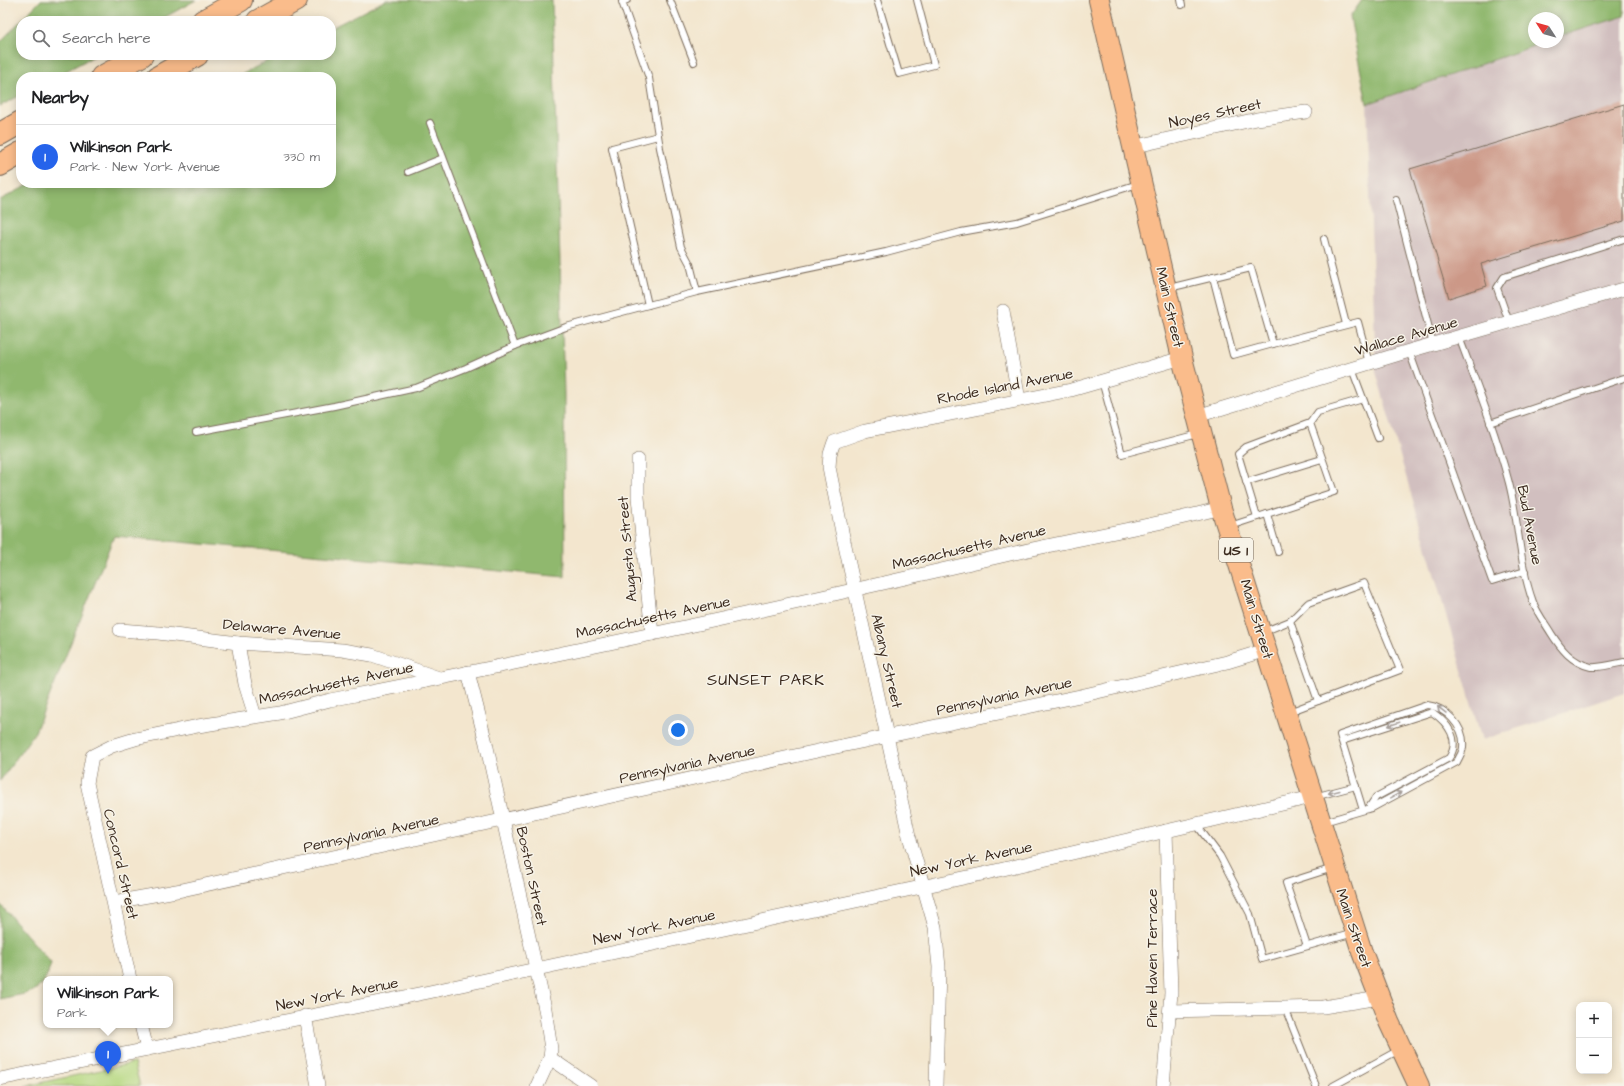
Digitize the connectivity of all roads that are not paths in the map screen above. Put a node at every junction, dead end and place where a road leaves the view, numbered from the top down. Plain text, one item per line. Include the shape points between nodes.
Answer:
1 (241, 0) edge
2 (296, 0) edge
3 (627, 0) edge
4 (670, 0) edge
5 (877, 0) edge
6 (917, 0) edge
7 (1099, 0) edge
8 (212, 16) edge
9 (267, 16) edge
10 (133, 60) edge
11 (188, 60) edge
12 (694, 62) dead end
13 (111, 72) edge
14 (167, 72) edge
15 (1306, 112) dead end
16 (430, 123) dead end
17 (16, 125) edge
18 (0, 134) edge
19 (658, 136) junction
20 (1132, 147) junction
21 (16, 156) edge
22 (443, 158) junction
23 (0, 165) edge
24 (408, 172) dead end
25 (1141, 183) junction
26 (1396, 200) dead end
27 (1324, 239) dead end
28 (1624, 239) edge
29 (1213, 277) junction
30 (1166, 289) junction
31 (1624, 289) edge
32 (697, 292) junction
33 (648, 305) junction
34 (1003, 311) dead end
35 (1509, 322) junction
36 (1346, 324) junction
37 (1459, 337) junction
38 (1273, 344) junction
39 (1434, 344) junction
40 (515, 346) junction
41 (1409, 351) junction
42 (1182, 358) junction
43 (1369, 363) junction
44 (1352, 369) junction
45 (1624, 378) edge
46 (1102, 381) junction
47 (1363, 399) junction
48 (1019, 400) junction
49 (1490, 423) junction
50 (1310, 424) junction
51 (1199, 425) junction
52 (196, 432) dead end
53 (1378, 438) dead end
54 (834, 442) joint
55 (1322, 459) junction
56 (638, 460) dead end
57 (1246, 482) junction
58 (1221, 508) junction
59 (1266, 514) junction
60 (1257, 517) junction
61 (1228, 527) junction
62 (1278, 552) dead end
63 (1525, 571) junction
64 (854, 589) junction
65 (1290, 621) junction
66 (120, 630) dead end
67 (652, 634) junction
68 (1263, 641) junction
69 (238, 643) junction
70 (1624, 662) edge
71 (468, 672) junction
72 (439, 678) junction
73 (1318, 701) junction
74 (1286, 714) junction
75 (255, 716) junction
76 (888, 738) junction
77 (1342, 741) junction
78 (92, 756) joint
79 (1356, 786) junction
80 (1312, 797) junction
81 (1366, 810) junction
82 (504, 819) junction
83 (1320, 823) junction
84 (1195, 824) junction
85 (1166, 830) junction
86 (1334, 868) junction
87 (922, 886) junction
88 (114, 902) junction
89 (1356, 933) junction
90 (1307, 946) junction
91 (536, 969) junction
92 (129, 976) edge
93 (1379, 998) junction
94 (1285, 1008) junction
95 (1170, 1011) junction
96 (305, 1016) junction
97 (142, 1028) edge
98 (147, 1049) junction
99 (1401, 1049) junction
100 (550, 1058) junction
101 (0, 1079) edge
102 (318, 1086) edge
103 (537, 1086) edge
104 (591, 1086) edge
105 (936, 1086) edge
106 (1162, 1086) edge
107 (1316, 1086) edge
108 (1333, 1086) edge
109 (1419, 1086) edge

1 - 8 highway
2 - 9 highway
3 - 19 lane via 622,2 648,78
4 - 12 lane
5 - 6 lane via 898,74 934,65
7 - 20 main road, Main Street / US 1
10 - 13 highway
11 - 14 highway
15 - 20 street, Noyes Street via 1257,119
16 - 22 lane
17 - 18 highway
19 - 32 lane via 682,247 690,264
19 - 33 lane via 612,148
20 - 25 main road, Main Street / US 1
21 - 23 highway
22 - 24 lane
22 - 40 lane
25 - 30 main road, Main Street / US 1
25 - 32 lane via 1017,222 961,232 886,252
26 - 39 lane
27 - 36 lane
28 - 35 lane via 1504,277 1497,288
29 - 30 lane
29 - 38 lane via 1251,268
29 - 38 lane via 1233,355
30 - 42 main road, Main Street / US 1
31 - 35 street, Wallace Avenue
32 - 33 lane
33 - 40 lane via 566,327
34 - 48 street
35 - 37 street, Wallace Avenue
36 - 38 lane
36 - 43 lane via 1358,322
37 - 39 street, Wallace Avenue
37 - 49 lane, Bud Avenue
39 - 41 street, Wallace Avenue
40 - 52 lane via 416,388
41 - 43 street, Wallace Avenue
41 - 63 lane via 1492,581
42 - 46 street, Rhode Island Avenue
42 - 51 main road, Main Street / US 1
43 - 44 street, Wallace Avenue
44 - 47 lane
44 - 51 street, Wallace Avenue
45 - 49 lane
46 - 48 street, Rhode Island Avenue
46 - 51 lane via 1122,454
47 - 50 lane via 1318,412
47 - 53 lane
48 - 54 street, Rhode Island Avenue via 884,426
49 - 63 lane, Bud Avenue via 1512,495
50 - 55 lane
50 - 57 lane via 1242,450 1238,454
51 - 58 main road, Main Street / US 1
54 - 64 street, Albany Street via 829,467
55 - 57 lane
55 - 59 lane via 1334,492
56 - 67 street, Augusta Street via 638,497
57 - 60 lane
58 - 61 main road, Main Street / US 1
58 - 64 street, Massachusetts Avenue via 1166,523 1028,550
59 - 60 lane
59 - 62 lane
60 - 61 lane
61 - 68 main road, Main Street / US 1
63 - 70 lane, Bud Avenue via 1536,608 1565,653 1577,663 1593,667
64 - 67 street, Massachusetts Avenue
64 - 76 street, Albany Street
65 - 68 lane
65 - 73 lane
65 - 73 lane via 1308,603 1364,583 1400,670
66 - 69 street, Delaware Avenue via 158,632
67 - 71 street, Massachusetts Avenue
68 - 74 main road, Main Street / US 1
68 - 76 street, Pennsylvania Avenue via 1227,662
69 - 72 street, Delaware Avenue via 342,650 372,655
69 - 75 street via 245,684
71 - 72 street, Massachusetts Avenue
71 - 82 street, Boston Street
72 - 75 street, Massachusetts Avenue via 280,713
73 - 74 lane
74 - 80 main road, Main Street / US 1
75 - 78 street, Massachusetts Avenue via 135,739
76 - 82 street, Pennsylvania Avenue
76 - 87 street, Albany Street
77 - 79 lane
81 -> 77 lane via 1376,798 1449,758 1454,752 1449,726 1432,712
81 -> 77 lane via 1457,762 1463,748 1463,737 1454,720 1438,706 1427,705 1340,735
78 - 88 street, Concord Street via 87,783
79 -> 80 lane
79 - 81 lane
80 - 83 main road, Main Street / US 1
80 - 84 street, New York Avenue
81 - 83 lane
82 - 88 street, Pennsylvania Avenue via 190,888
82 - 91 street, Boston Street
83 - 86 main road, Main Street / US 1
84 - 85 street, New York Avenue
84 - 90 lane via 1220,856 1250,914 1262,959
85 - 87 street, New York Avenue
85 - 95 street, Pine Haven Terrace
86 - 89 main road, Main Street / US 1
86 - 90 lane via 1286,883
87 - 91 street, New York Avenue
87 - 105 street, Albany Street via 935,927 939,967
88 - 92 street, Concord Street
89 - 90 lane
89 - 93 main road, Main Street / US 1
91 - 96 street, New York Avenue
91 - 100 street, Boston Street via 545,1009
93 - 94 street via 1323,1007
93 - 99 main road, Main Street / US 1
94 - 95 street
94 - 107 lane
95 - 106 street, Pine Haven Terrace
96 - 98 street, New York Avenue
96 - 102 street
97 - 98 street
98 - 101 street, New York Avenue
99 - 108 lane
99 - 109 main road, Main Street / US 1
100 - 103 street, Boston Street
100 - 104 street

